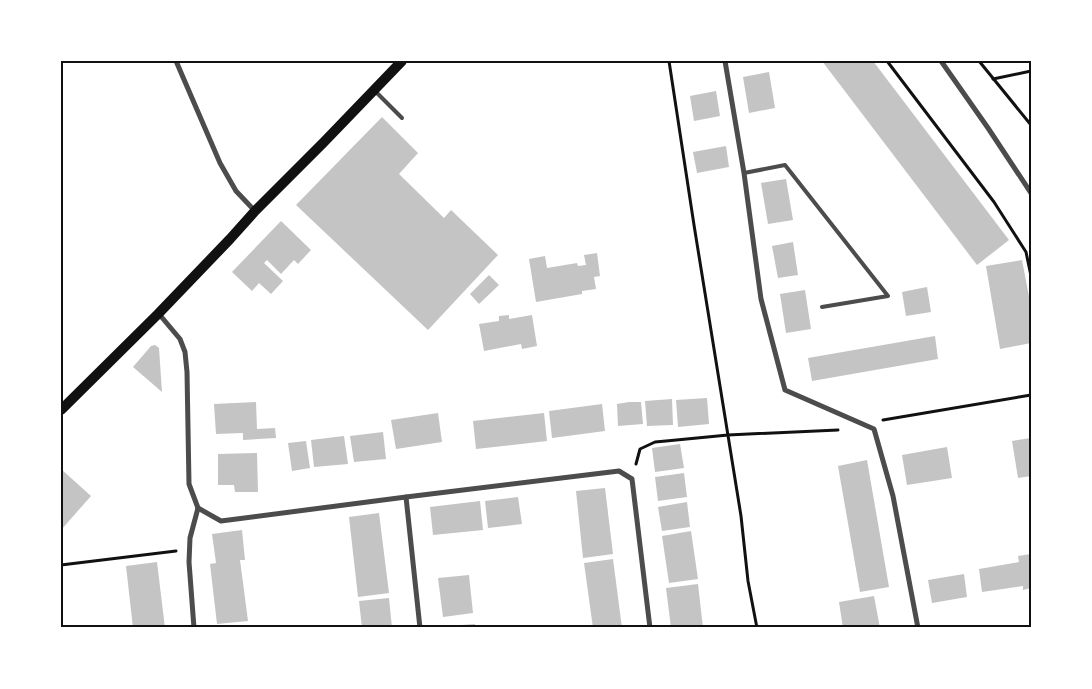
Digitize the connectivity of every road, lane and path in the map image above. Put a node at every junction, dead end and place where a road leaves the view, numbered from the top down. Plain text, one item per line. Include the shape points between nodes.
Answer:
1 (176, 61) edge
2 (402, 61) edge
3 (669, 61) edge
4 (725, 61) edge
5 (887, 61) edge
6 (941, 61) edge
7 (979, 61) edge
8 (1031, 71) edge
9 (993, 79) junction
10 (374, 90) junction
11 (402, 118) dead end
12 (1031, 125) edge
13 (744, 173) junction
14 (1031, 193) edge
15 (255, 211) junction
16 (1031, 276) edge
17 (822, 307) dead end
18 (158, 314) junction
19 (61, 410) edge
20 (728, 435) junction
21 (632, 479) junction
22 (406, 496) junction
23 (198, 508) junction
24 (189, 549) junction
25 (61, 565) edge
26 (194, 628) edge
27 (420, 628) edge
28 (650, 628) edge
29 (757, 628) edge
30 (918, 628) edge

1 - 15 street via 220,162 236,191
2 - 10 main road
3 - 20 path
4 - 13 street
5 - 16 path via 994,202 1026,252
6 - 14 street
7 - 9 path
8 - 9 path
9 - 12 path
10 - 11 lane
10 - 15 main road
13 - 17 lane via 785,165 888,296
13 - 30 street via 761,299 785,390 874,429 893,496
15 - 18 main road
18 - 19 main road
18 - 23 street via 180,339 185,352 188,484
20 - 21 path via 655,442 640,449
20 - 29 path
21 - 22 street via 619,471
21 - 28 street
22 - 23 street via 221,521
22 - 27 street
23 - 24 street
24 - 25 path
24 - 26 street

